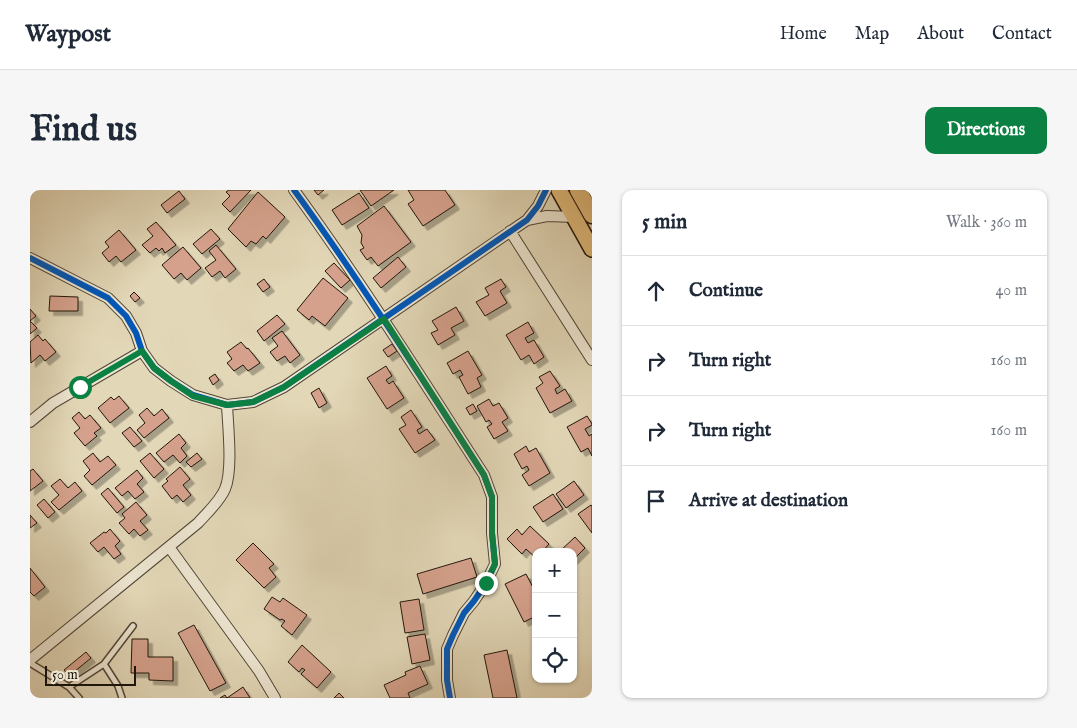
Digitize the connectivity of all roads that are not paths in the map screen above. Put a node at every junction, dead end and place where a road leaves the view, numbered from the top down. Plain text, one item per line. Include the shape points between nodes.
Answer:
1 (294, 190) edge
2 (546, 190) edge
3 (559, 190) edge
4 (578, 190) edge
5 (592, 215) edge
6 (574, 217) junction
7 (527, 220) junction
8 (510, 231) junction
9 (592, 249) edge
10 (30, 258) edge
11 (384, 319) junction
12 (142, 351) junction
13 (592, 360) edge
14 (227, 405) junction
15 (30, 422) edge
16 (170, 547) junction
17 (133, 626) dead end
18 (30, 662) edge
19 (104, 664) junction
20 (69, 686) junction
21 (79, 698) edge
22 (122, 698) edge
23 (275, 698) edge
24 (450, 698) edge

1 - 11 street
2 - 7 street
3 - 6 main road
4 - 5 highway
6 - 7 street via 547,216
6 - 9 main road
7 - 8 street
8 - 11 street
8 - 13 street
10 - 12 street via 108,298 126,316
11 - 14 street via 284,387 253,402
11 - 24 street via 484,475 492,497 495,564 452,635 448,649
12 - 14 street via 154,368 193,396
12 - 15 street via 53,403
14 - 16 street via 229,474 225,489 198,523
16 - 18 street
16 - 23 street
17 - 19 lane
18 - 20 lane
19 - 20 lane
19 - 22 lane
20 - 21 lane

